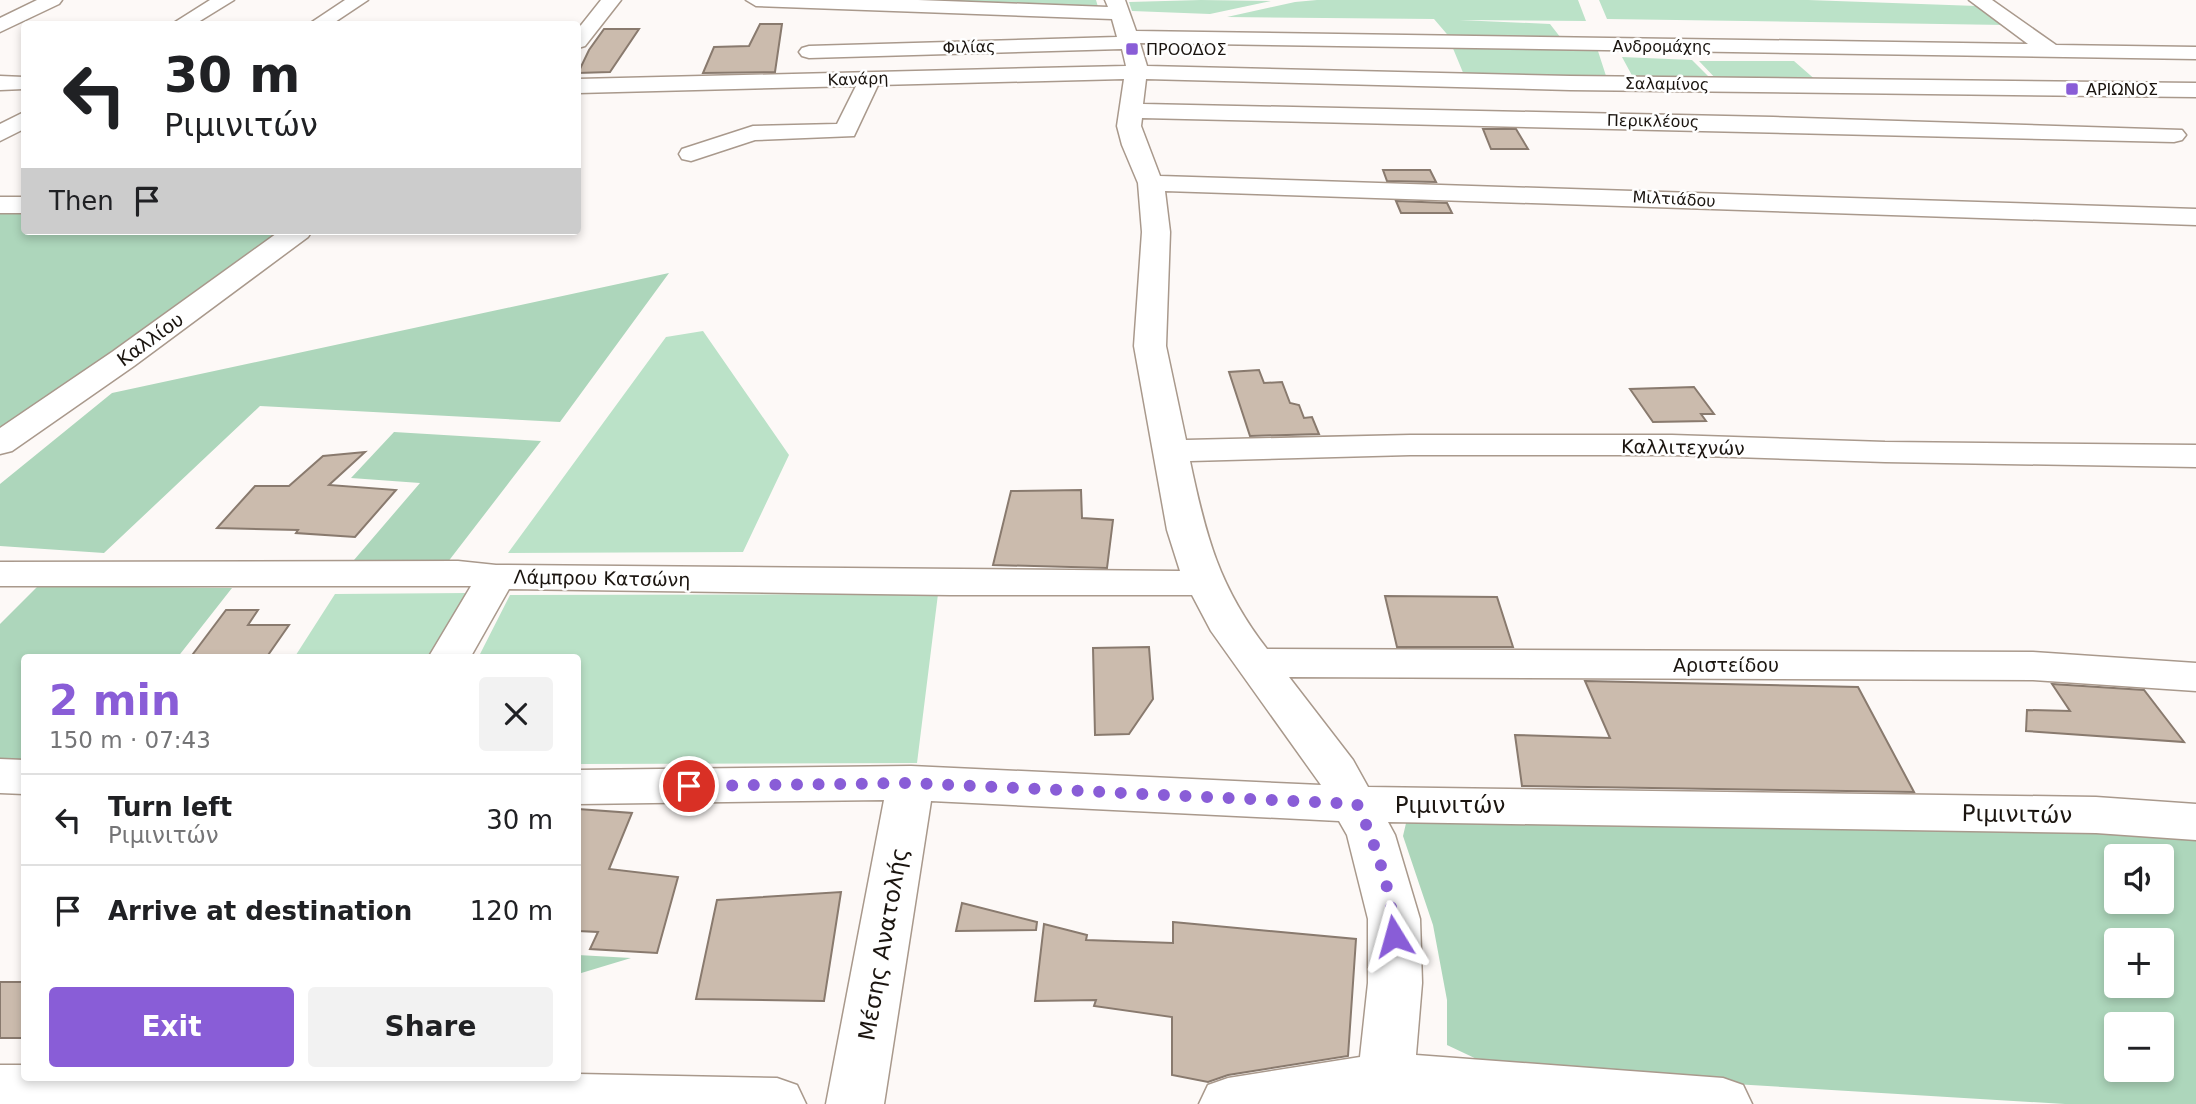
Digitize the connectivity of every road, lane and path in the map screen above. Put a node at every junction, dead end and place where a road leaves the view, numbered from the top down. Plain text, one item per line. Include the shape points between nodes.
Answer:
1 (52, 0) edge
2 (223, 0) edge
3 (357, 0) edge
4 (611, 0) edge
5 (756, 0) edge
6 (1979, 0) edge
7 (820, 2) junction
8 (1596, 20) dead end
9 (187, 21) edge
10 (323, 21) edge
11 (1126, 24) edge
12 (0, 26) edge
13 (581, 38) edge
14 (1605, 45) junction
15 (2049, 50) junction
16 (809, 52) junction
17 (2196, 53) edge
18 (870, 78) junction
19 (801, 81) junction
20 (0, 83) edge
21 (21, 83) edge
22 (1625, 84) junction
23 (581, 86) edge
24 (2110, 90) junction
25 (2196, 90) edge
26 (1131, 111) junction
27 (21, 121) edge
28 (1656, 121) junction
29 (0, 134) edge
30 (2174, 135) junction
31 (2196, 146) edge
32 (691, 154) dead end
33 (1151, 183) junction
34 (0, 205) edge
35 (21, 205) edge
36 (2196, 217) edge
37 (293, 235) edge
38 (0, 444) edge
39 (1170, 451) junction
40 (2196, 456) edge
41 (496, 577) junction
42 (9, 583) edge
43 (1205, 583) junction
44 (451, 654) edge
45 (1256, 663) junction
46 (2196, 677) edge
47 (0, 776) edge
48 (21, 777) edge
49 (911, 783) junction
50 (581, 788) edge
51 (1357, 804) junction
52 (2196, 822) edge
53 (0, 1091) edge
54 (176, 1091) edge
55 (1385, 1091) edge
56 (777, 1104) edge
57 (855, 1104) edge
58 (1228, 1104) edge
59 (1723, 1104) edge

1 - 12 street
2 - 9 street
3 - 10 street
4 - 13 street
5 - 7 street
6 - 15 street
7 - 11 street
7 - 16 street
8 - 14 street
11 - 14 street, Ανδρομάχης
11 - 16 street, Φιλίας
11 - 18 street, Κανάρη
11 - 22 street, Σαλαμίνος
11 - 26 street
14 - 15 street, Ανδρομάχης
14 - 22 street
15 - 17 street, Ανδρομάχης
15 - 24 street
16 - 19 street
18 - 19 street, Κανάρη
18 - 32 street via 846,131 753,133
19 - 23 street, Κανάρη via 678,73
20 - 21 street
22 - 24 street, Σαλαμίνος
22 - 28 street
24 - 25 street, Σαλαμίνος
24 - 30 street
26 - 28 street, Περικλέους
26 - 33 street via 1130,135
27 - 29 street
28 - 30 street, Περικλέους
30 - 31 street
33 - 36 street, Μιλτιάδου via 1390,187
33 - 39 street via 1156,232 1150,346
34 - 35 street
37 - 38 street, Καλλίου
39 - 40 street, Καλλιτεχνών via 1671,445 1885,453
39 - 43 street via 1186,530
41 - 42 street, Λάμπρου Κατσώνη via 458,573
41 - 43 street, Λάμπρου Κατσώνη
41 - 44 street
43 - 45 street via 1225,622
45 - 46 street, Αριστείδου via 2033,666
45 - 51 street
47 - 48 street
49 - 50 street, Ριμινιτών
49 - 51 street, Ριμινιτών
49 - 57 street, Μέσης Ανατολής
51 - 52 street, Ριμινιτών via 2096,815
51 - 55 street via 1380,860 1394,919 1395,983
53 - 54 street
54 - 56 street
55 - 58 street
55 - 59 street

